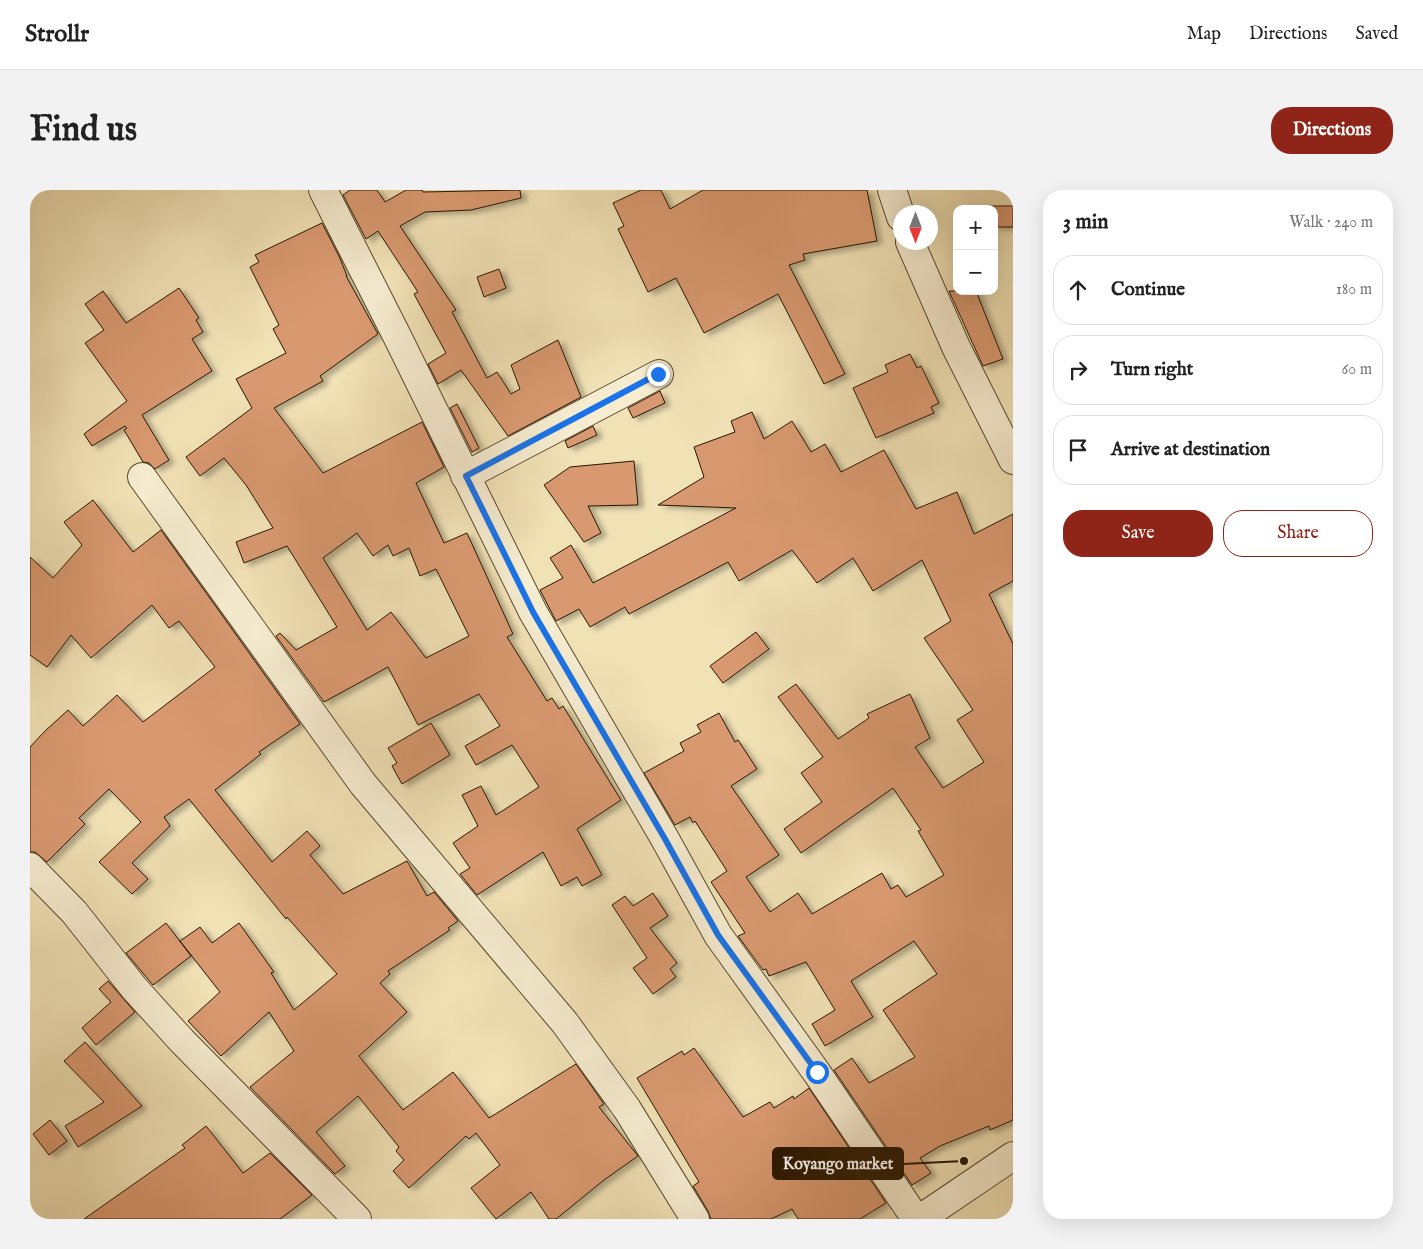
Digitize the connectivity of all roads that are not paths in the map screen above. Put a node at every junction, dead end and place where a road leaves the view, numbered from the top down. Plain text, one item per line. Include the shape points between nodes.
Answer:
1 (323, 190) edge
2 (892, 190) edge
3 (896, 205) edge
4 (914, 250) edge
5 (658, 374) dead end
6 (1013, 460) edge
7 (466, 476) junction
8 (142, 477) dead end
9 (30, 867) edge
10 (1013, 1156) edge
11 (357, 1219) edge
12 (695, 1219) edge
13 (918, 1219) edge

1 - 7 street
2 - 3 street
4 - 6 street via 956,347
5 - 7 street
7 - 13 street via 533,612 718,935
8 - 12 street via 363,784 565,1023 627,1109
9 - 11 street via 74,912 134,988 182,1041
10 - 13 street

